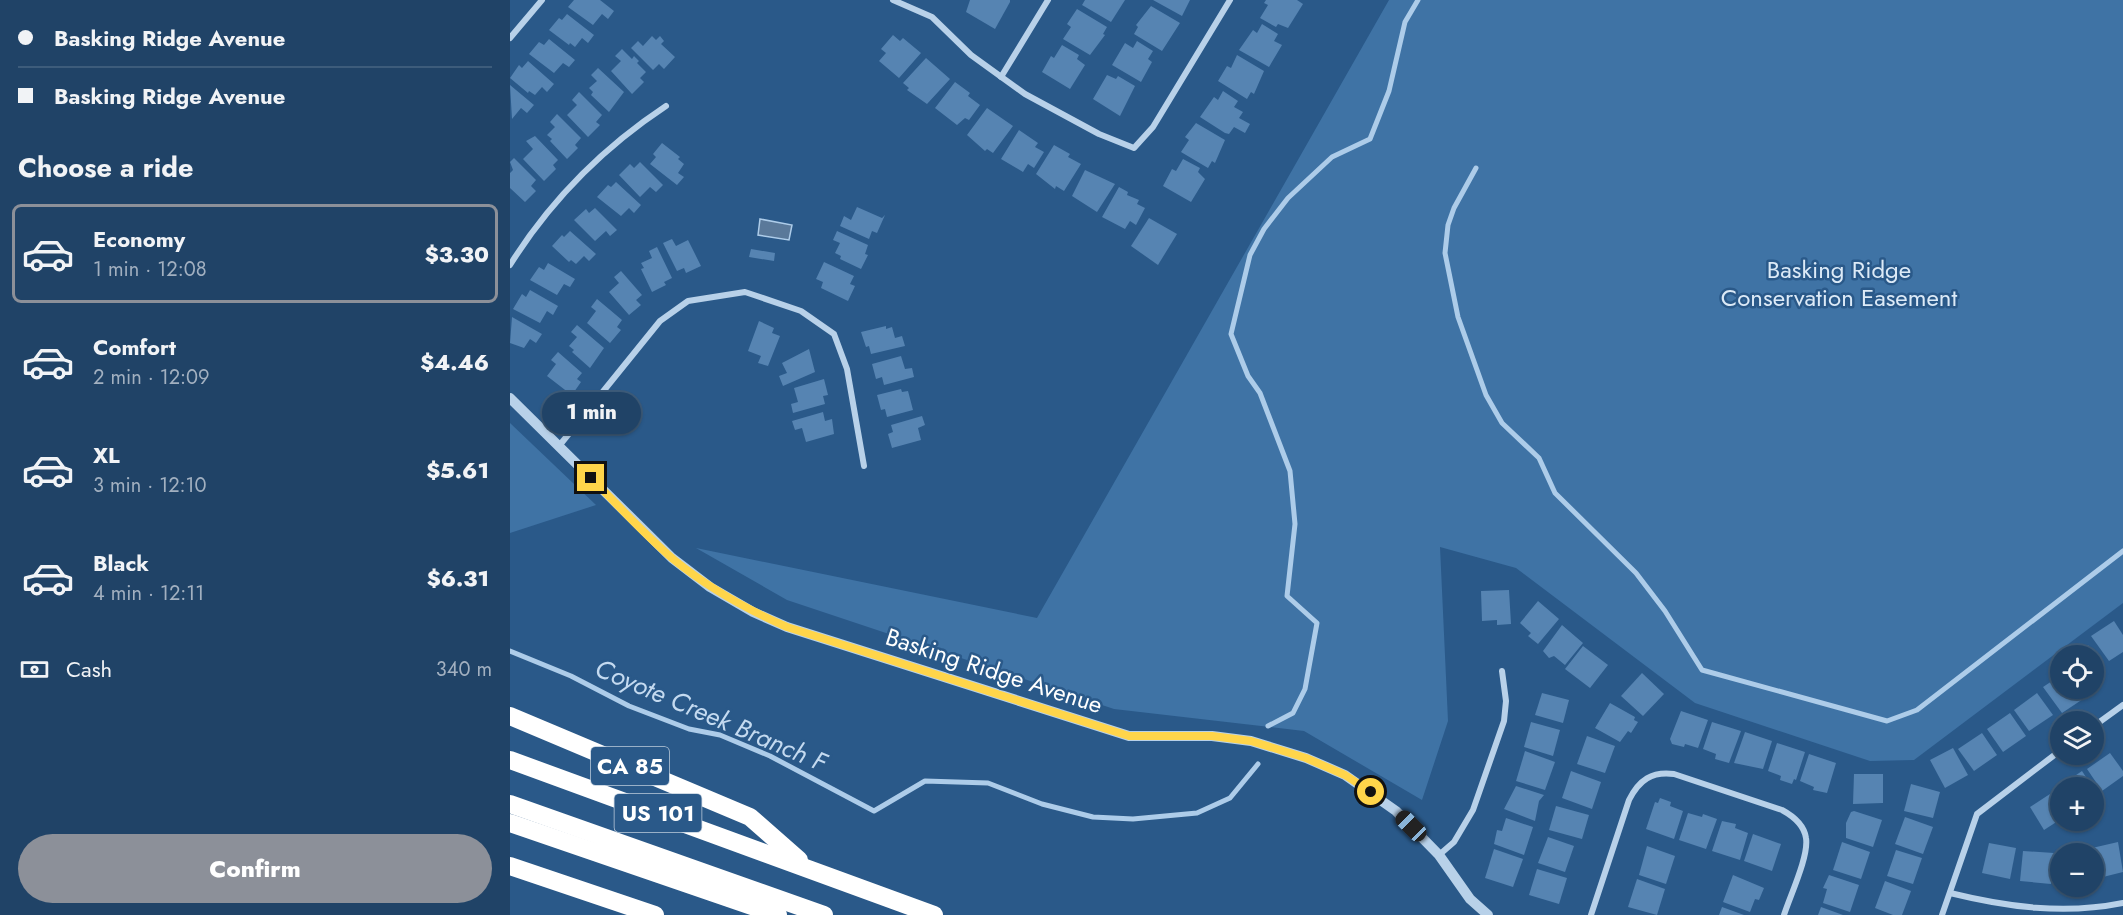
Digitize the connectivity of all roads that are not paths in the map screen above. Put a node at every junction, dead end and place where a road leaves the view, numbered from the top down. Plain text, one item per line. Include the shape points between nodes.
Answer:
1 (542, 0) edge
2 (892, 0) edge
3 (1048, 0) edge
4 (1230, 0) edge
5 (510, 38) edge
6 (1001, 77) junction
7 (666, 106) dead end
8 (510, 265) edge
9 (510, 398) edge
10 (559, 446) junction
11 (864, 466) dead end
12 (1502, 670) dead end
13 (2123, 705) edge
14 (510, 716) edge
15 (2104, 719) edge
16 (2050, 758) edge
17 (510, 760) edge
18 (510, 804) edge
19 (510, 823) edge
20 (1439, 855) junction
21 (510, 866) edge
22 (807, 866) junction
23 (1950, 893) junction
24 (2123, 903) edge
25 (656, 915) edge
26 (778, 915) edge
27 (824, 915) edge
28 (934, 915) edge
29 (1488, 915) edge
30 (1591, 915) edge
31 (1784, 915) edge
32 (1941, 915) edge

1 - 5 street
2 - 6 street via 932,16 971,55
3 - 6 street
4 - 6 street via 1153,127 1134,148 1035,100
7 - 8 street via 629,131 561,197 534,226
9 - 10 street, Basking Ridge Avenue
10 - 11 street via 660,321 688,302 745,292 801,311 834,334 847,369
10 - 20 street, Basking Ridge Avenue via 672,558 753,612 787,627 1129,736 1212,736 1251,741 1306,758 1345,775 1371,792 1396,811
12 - 20 street via 1505,711 1492,754 1465,827
13 - 15 street
14 - 22 highway, CA 85 via 750,817
16 - 23 street via 1977,814
17 - 22 highway, US 101
18 - 27 highway
19 - 26 highway
20 - 29 street, Basking Ridge Avenue via 1470,899
21 - 25 highway
22 - 28 highway, US 101
23 - 24 street via 2033,910 2069,911
23 - 32 street
30 - 31 street via 1629,800 1636,786 1661,772 1794,817 1806,838 1805,852

